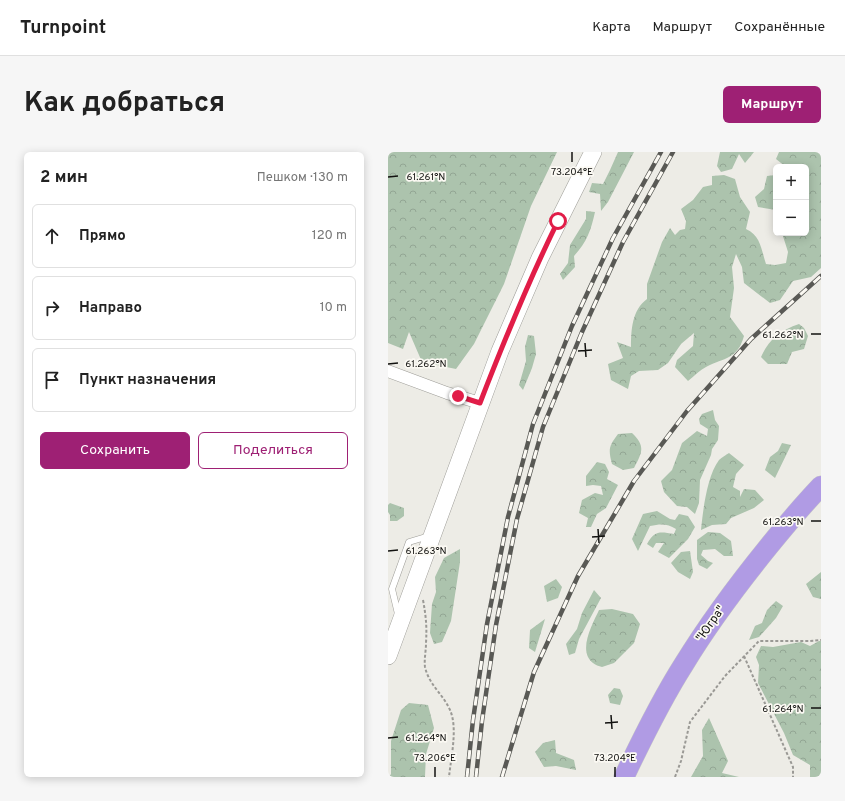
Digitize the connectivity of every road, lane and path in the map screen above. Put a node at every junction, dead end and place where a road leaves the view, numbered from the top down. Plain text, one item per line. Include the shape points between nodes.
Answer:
1 (593, 152) edge
2 (388, 371) edge
3 (480, 403) junction
4 (821, 486) edge
5 (422, 596) dead end
6 (821, 640) edge
7 (388, 656) edge
8 (744, 656) junction
9 (449, 777) edge
10 (624, 777) edge
11 (675, 777) edge
12 (793, 777) edge

1 - 3 main road via 540,258
2 - 3 street
3 - 7 main road
4 - 10 highway, "Югра" via 744,576 683,664
5 - 9 path via 427,619 425,666 433,685 450,710 453,721 454,738
6 - 8 path via 759,641
8 - 11 path via 725,676 690,722
8 - 12 path via 793,767

